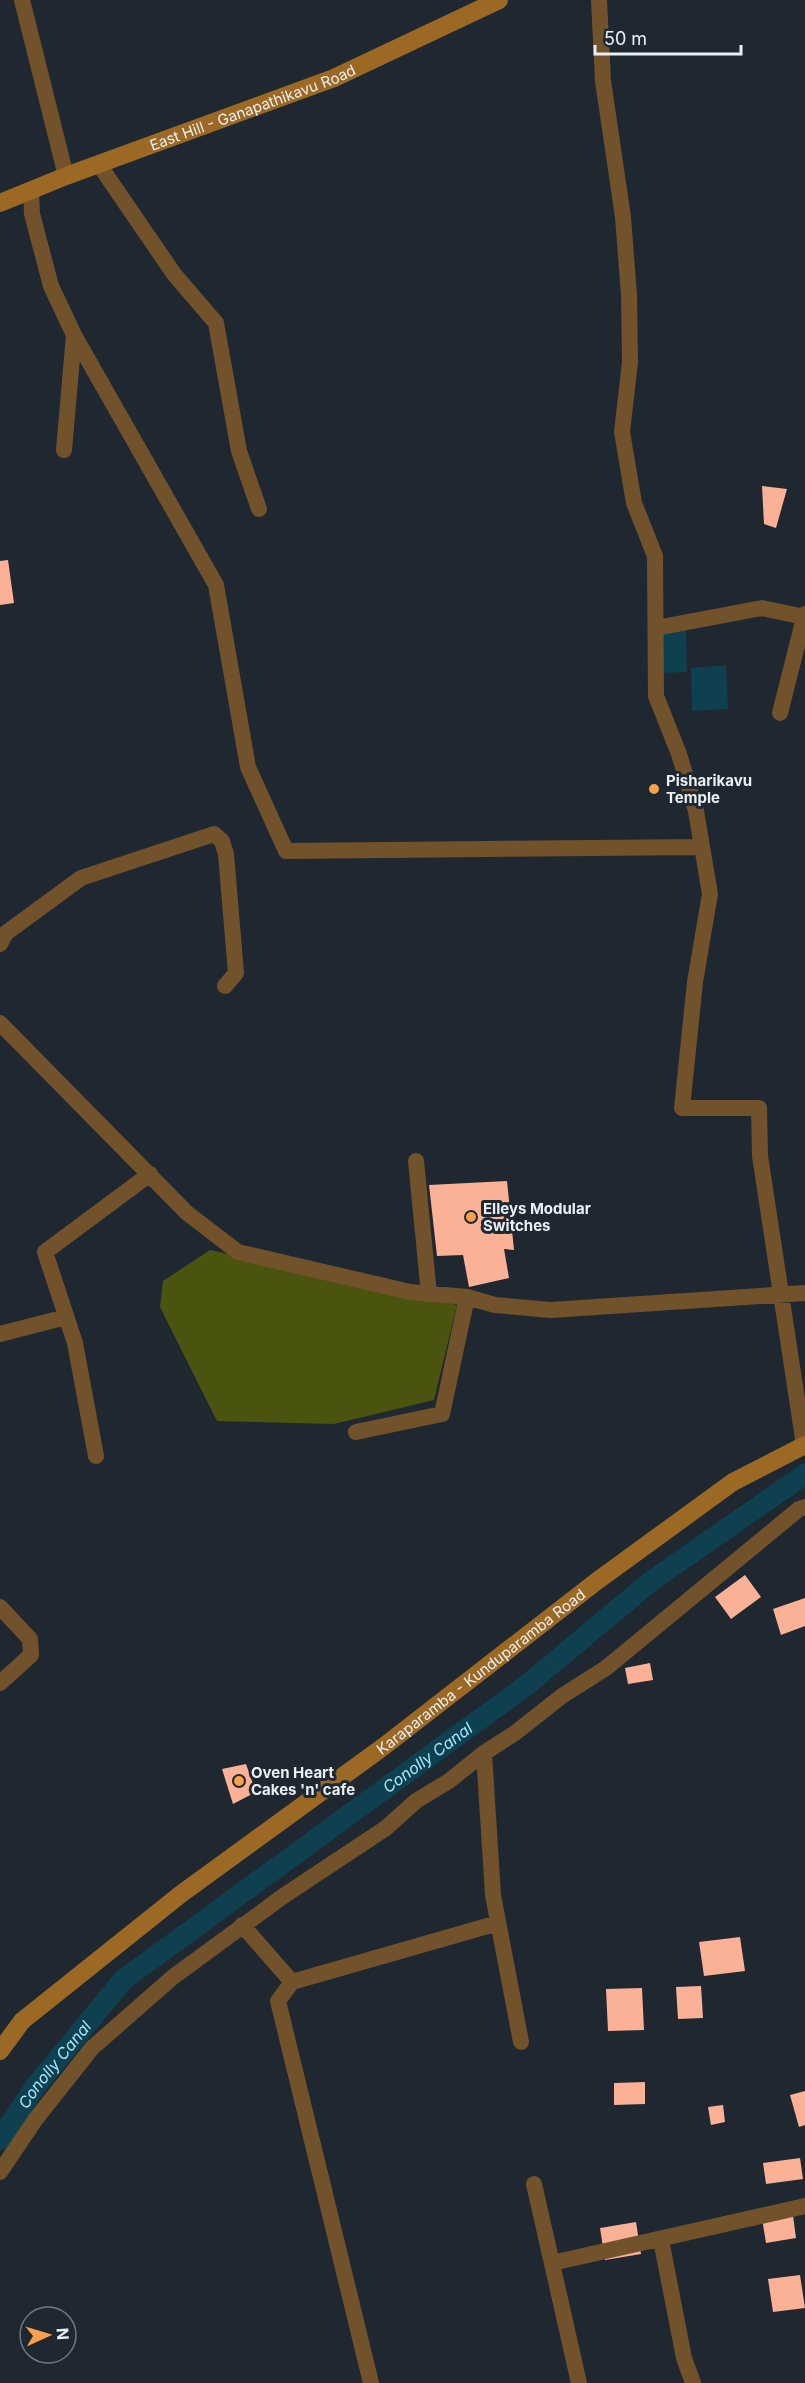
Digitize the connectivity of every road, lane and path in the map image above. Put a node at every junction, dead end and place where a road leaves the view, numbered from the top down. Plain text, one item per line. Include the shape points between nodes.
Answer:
1 (22, 0) edge
2 (499, 0) edge
3 (599, 0) edge
4 (100, 166) junction
5 (66, 176) junction
6 (31, 192) junction
7 (0, 203) edge
8 (74, 335) junction
9 (64, 450) dead end
10 (259, 509) dead end
11 (804, 615) edge
12 (656, 628) junction
13 (780, 713) dead end
14 (702, 847) junction
15 (0, 944) edge
16 (225, 986) dead end
17 (0, 1023) edge
18 (416, 1161) dead end
19 (150, 1174) junction
20 (805, 1293) edge
21 (429, 1294) junction
22 (782, 1295) junction
23 (468, 1297) junction
24 (66, 1317) junction
25 (0, 1334) edge
26 (356, 1432) dead end
27 (805, 1445) edge
28 (96, 1456) dead end
29 (805, 1507) edge
30 (0, 1607) edge
31 (0, 1683) edge
32 (484, 1753) junction
33 (498, 1923) junction
34 (242, 1925) junction
35 (292, 1982) junction
36 (521, 2042) dead end
37 (0, 2051) edge
38 (0, 2172) edge
39 (534, 2184) dead end
40 (805, 2206) edge
41 (661, 2240) junction
42 (552, 2263) junction
43 (371, 2383) edge
44 (579, 2383) edge
45 (693, 2383) edge

1 - 5 street
2 - 4 main road, East Hill - Ganapathikavu Road via 334,78
3 - 12 street via 603,81 629,295 630,362 622,432 634,504 655,556
4 - 5 main road, East Hill - Ganapathikavu Road
4 - 10 street via 174,274 216,323 239,451
5 - 6 main road, East Hill - Ganapathikavu Road
6 - 7 main road, East Hill - Ganapathikavu Road
6 - 8 street via 32,214 51,286
8 - 9 street
8 - 14 street via 216,585 248,767 286,851
11 - 12 street via 762,608
11 - 13 street
12 - 14 street via 656,696 693,799
14 - 22 street via 710,894 695,982 682,1108 759,1108 760,1156
15 - 16 street via 6,933 81,878 214,834 222,840 226,854 236,973
17 - 19 street
18 - 21 street
19 - 21 street via 187,1213 238,1252
19 - 24 street via 45,1252
20 - 22 street
21 - 23 street
22 - 23 street via 551,1310 495,1305
22 - 27 street
23 - 26 street via 442,1414
24 - 25 street
24 - 28 street via 75,1343
27 - 37 main road, Karaparamba - Kunduparamba Road via 733,1482 597,1581 383,1748 181,1894 22,2021
29 - 32 street via 606,1668
30 - 31 street via 30,1639 31,1655
32 - 33 street
32 - 34 street via 416,1801 386,1828
33 - 35 street
33 - 36 street
34 - 35 street
34 - 38 street via 173,1977 93,2048
35 - 43 street via 278,2001
39 - 42 street
40 - 41 street
41 - 42 street
41 - 45 street via 684,2358
42 - 44 street

